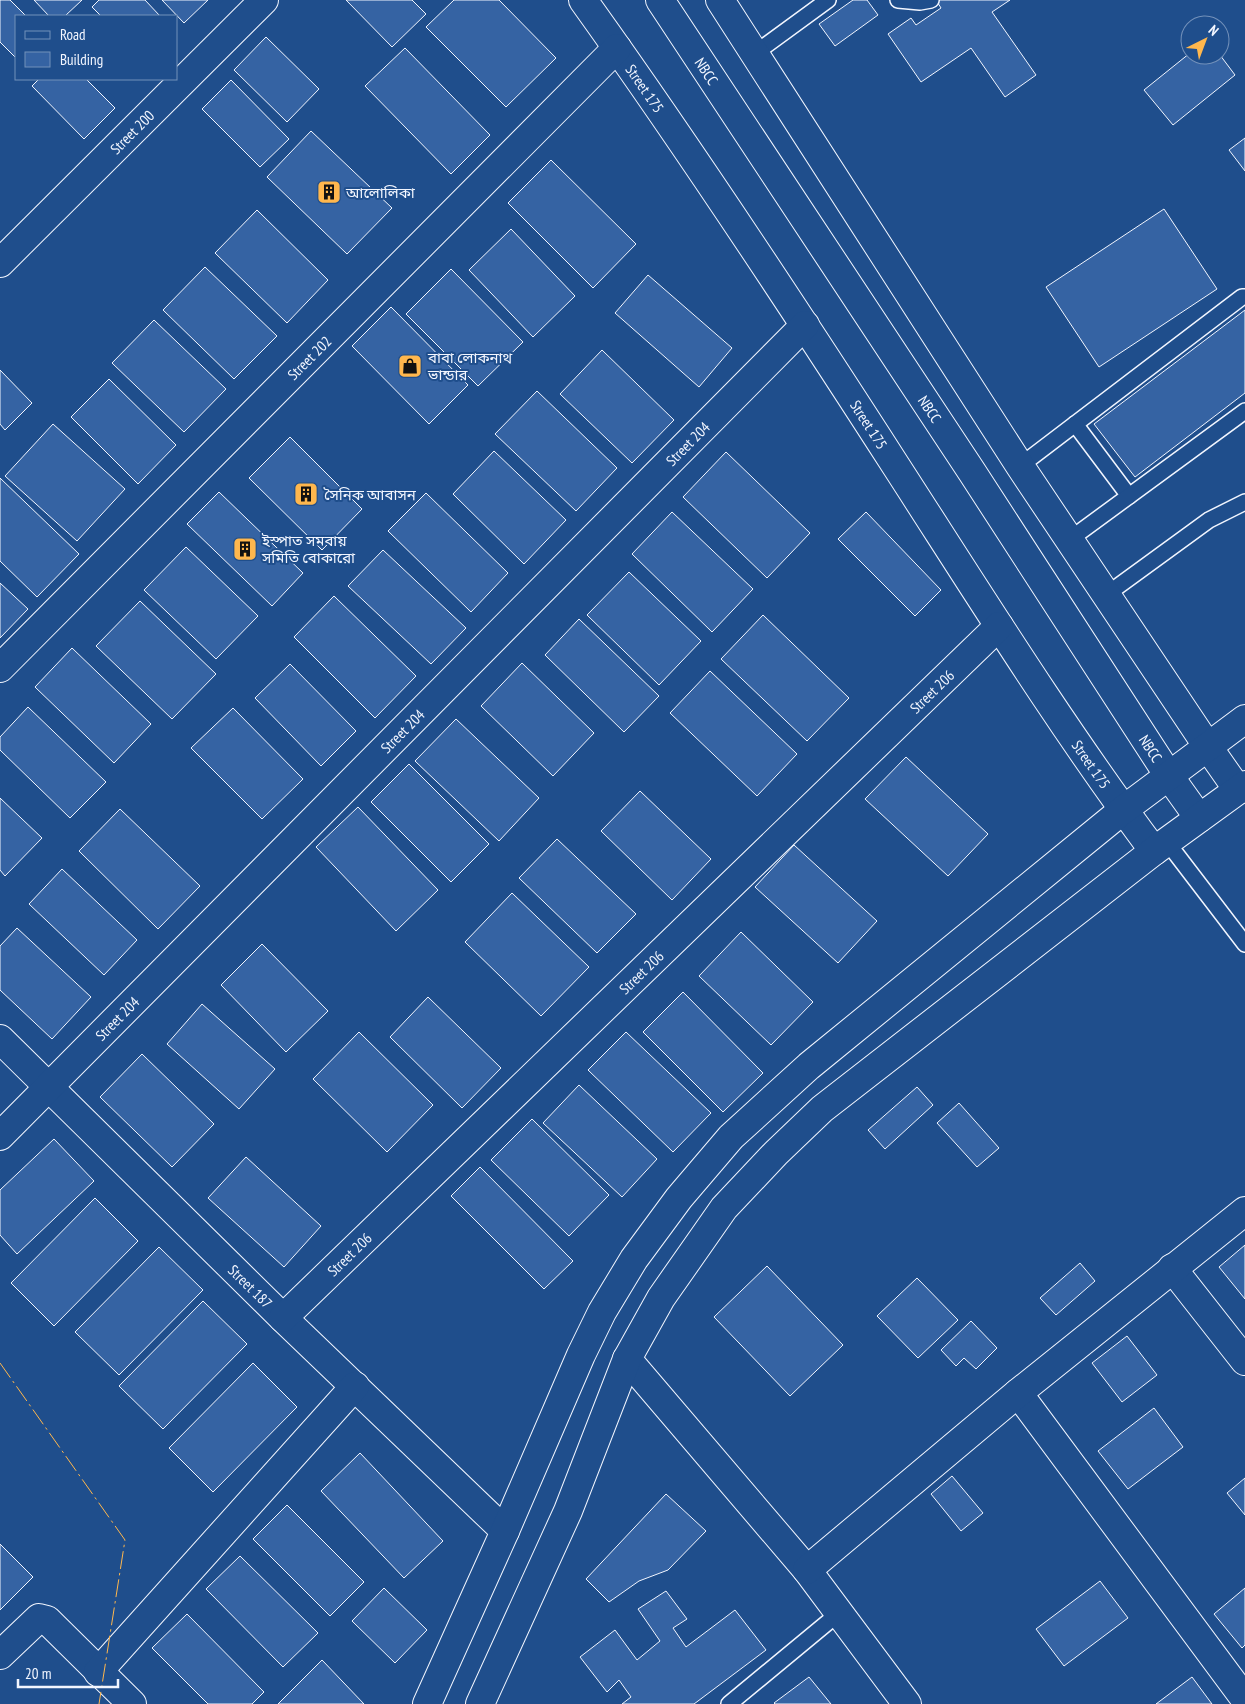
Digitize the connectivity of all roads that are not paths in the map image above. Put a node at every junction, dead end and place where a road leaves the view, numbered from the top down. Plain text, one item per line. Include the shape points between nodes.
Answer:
1 (264, 0) edge
2 (583, 0) edge
3 (660, 0) edge
4 (720, 0) edge
5 (828, 0) edge
6 (898, 0) edge
7 (931, 0) edge
8 (618, 48) junction
9 (754, 54) junction
10 (0, 263) edge
11 (1245, 297) edge
12 (805, 325) junction
13 (1245, 411) edge
14 (1075, 424) junction
15 (1020, 466) junction
16 (1129, 496) junction
17 (1245, 502) edge
18 (1069, 540) junction
19 (1106, 595) junction
20 (999, 626) junction
21 (0, 668) edge
22 (1245, 719) edge
23 (1208, 747) junction
24 (1169, 776) junction
25 (1242, 787) edge
26 (1123, 810) junction
27 (1199, 818) junction
28 (1160, 847) junction
29 (1245, 944) edge
30 (0, 1039) edge
31 (49, 1087) junction
32 (0, 1136) edge
33 (1245, 1211) edge
34 (1172, 1268) junction
35 (283, 1318) junction
36 (628, 1359) junction
37 (1245, 1361) edge
38 (355, 1386) junction
39 (1018, 1393) junction
40 (505, 1531) junction
41 (807, 1570) junction
42 (839, 1613) junction
43 (0, 1655) edge
44 (98, 1672) junction
45 (1245, 1699) edge
46 (132, 1704) edge
47 (427, 1704) edge
48 (480, 1704) edge
49 (729, 1704) edge
50 (907, 1704) edge

1 - 10 street, Street 200
2 - 8 street, Street 175
3 - 24 street, NBCC
4 - 9 street
5 - 9 lane
6 - 7 lane
8 - 12 street, Street 175
8 - 21 street, Street 202
9 - 15 street
11 - 14 lane
12 - 20 street, Street 175
12 - 31 street, Street 204
13 - 16 lane
14 - 15 lane
14 - 16 lane
15 - 18 street
16 - 18 lane
17 - 19 lane via 1209,520
18 - 19 street
19 - 23 street
20 - 26 street, Street 175
20 - 35 street, Street 206
22 - 23 street
23 - 24 street
23 - 25 street
24 - 26 street
24 - 27 street, NBCC
25 - 27 street
26 - 28 street, Street 175
26 - 40 street via 809,1066 731,1137 679,1198 634,1259 602,1312
27 - 28 street
28 - 29 lane
28 - 36 street via 822,1109 776,1153 719,1216 661,1298
30 - 31 street, Street 187
31 - 32 street, Street 204
31 - 35 street, Street 187
33 - 34 street
34 - 37 street
34 - 39 street
35 - 38 street, Street 187
36 - 41 street
36 - 48 street via 568,1511
38 - 40 street, Street 187
38 - 44 street
39 - 41 street
39 - 45 street
40 - 47 street
41 - 42 street
42 - 49 lane
42 - 50 street
43 - 44 street via 39,1618 47,1620
44 - 46 street

